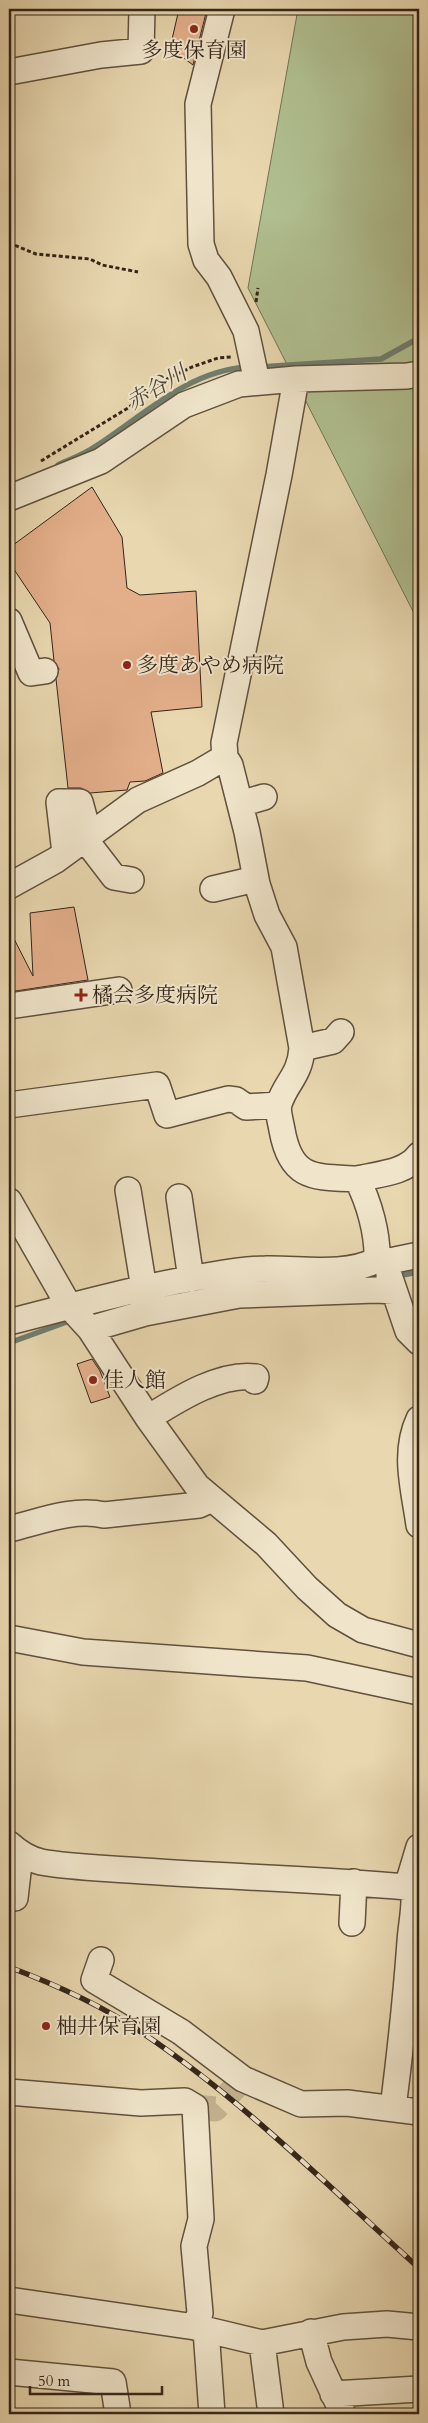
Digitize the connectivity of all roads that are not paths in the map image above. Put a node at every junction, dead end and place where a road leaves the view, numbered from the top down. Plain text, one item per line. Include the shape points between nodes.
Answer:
1 (142, 9) edge
2 (222, 9) edge
3 (9, 72) edge
4 (419, 374) edge
5 (296, 379) junction
6 (257, 382) junction
7 (9, 498) edge
8 (9, 621) edge
9 (45, 671) dead end
10 (225, 756) junction
11 (264, 797) dead end
12 (240, 804) junction
13 (79, 842) junction
14 (131, 880) dead end
15 (256, 880) junction
16 (9, 886) edge
17 (213, 889) dead end
18 (119, 990) dead end
19 (9, 1006) edge
20 (341, 1032) dead end
21 (302, 1048) junction
22 (9, 1105) edge
23 (278, 1105) junction
24 (419, 1154) edge
25 (357, 1180) junction
26 (128, 1190) dead end
27 (178, 1197) dead end
28 (9, 1201) edge
29 (419, 1255) edge
30 (381, 1261) junction
31 (191, 1279) junction
32 (144, 1289) junction
33 (394, 1291) junction
34 (69, 1306) junction
35 (9, 1322) edge
36 (90, 1329) junction
37 (419, 1342) edge
38 (256, 1381) dead end
39 (148, 1418) junction
40 (419, 1418) edge
41 (417, 1498) edge
42 (212, 1499) junction
43 (419, 1525) edge
44 (9, 1530) edge
45 (9, 1638) edge
46 (419, 1645) edge
47 (419, 1692) edge
48 (419, 1847) edge
49 (14, 1849) edge
50 (354, 1882) junction
51 (15, 1898) dead end
52 (414, 1902) edge
53 (352, 1923) dead end
54 (415, 1938) edge
55 (101, 1960) dead end
56 (11, 2098) edge
57 (393, 2108) junction
58 (419, 2112) edge
59 (9, 2300) edge
60 (419, 2327) edge
61 (201, 2328) junction
62 (311, 2332) junction
63 (262, 2343) junction
64 (9, 2372) edge
65 (419, 2389) edge
66 (338, 2404) edge
67 (118, 2414) edge
68 (212, 2414) edge
69 (272, 2414) edge

1 - 3 street via 141,51
2 - 6 street via 198,104 202,244 206,260 219,277 246,331
4 - 5 street
5 - 6 street
5 - 10 street via 224,743
6 - 7 street via 239,384 184,405 101,461
8 - 9 street via 31,673
10 - 12 street
10 - 13 street via 198,773 138,800
11 - 12 street
12 - 15 street
13 - 14 street via 114,877
13 - 16 street
15 - 17 street
15 - 21 street via 267,915 284,947
18 - 19 street
20 - 21 street via 333,1041
21 - 23 street via 301,1064
22 - 23 street via 157,1085 167,1115 228,1099 246,1107
23 - 25 street via 290,1159 303,1172 323,1178
24 - 25 street via 415,1161 401,1168
25 - 30 street via 364,1193
26 - 32 street
27 - 31 street
28 - 34 street
29 - 30 street
30 - 31 street via 357,1267 263,1269
30 - 33 street
31 - 32 street
32 - 34 street
33 - 36 street via 239,1295 145,1313
33 - 37 street via 408,1330
34 - 35 street
34 - 36 street
36 - 39 street
38 - 39 street via 256,1377 241,1375 188,1394
39 - 42 street via 197,1486
40 - 41 street via 412,1434 409,1456
41 - 43 street
42 - 44 street via 199,1505 104,1515 92,1512 74,1514
42 - 46 street via 266,1544 337,1615 363,1630
45 - 47 street via 83,1652 308,1668
48 - 52 street
49 - 50 street via 40,1862 73,1866
49 - 51 street
50 - 52 street
50 - 53 street
52 - 54 street
54 - 57 street
55 - 57 street via 94,1980 181,2032 243,2080 301,2104 347,2103
56 - 61 street via 141,2103 185,2100 195,2107 201,2219 194,2246
57 - 58 street
59 - 61 street
60 - 62 street via 387,2324
61 - 63 street
61 - 68 street
62 - 63 street
62 - 66 street via 318,2362
63 - 69 street
64 - 67 street via 114,2382
65 - 66 street

